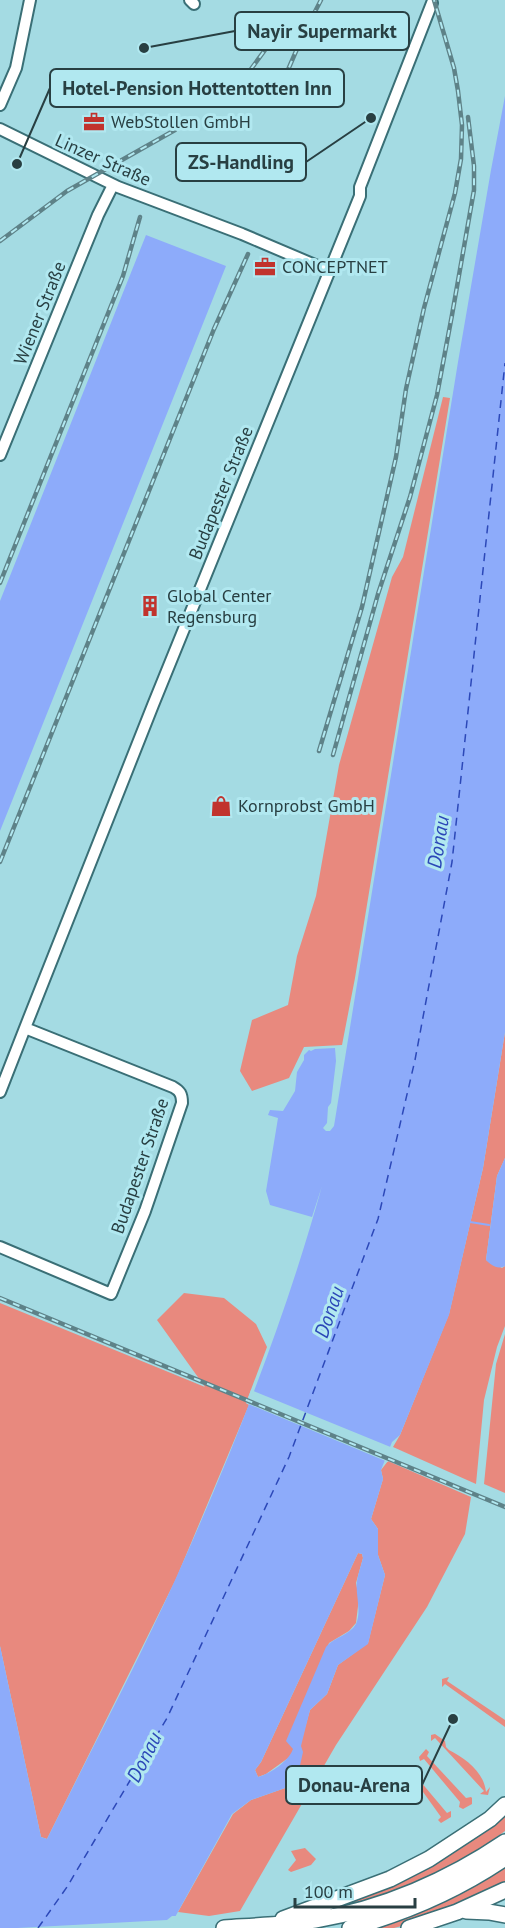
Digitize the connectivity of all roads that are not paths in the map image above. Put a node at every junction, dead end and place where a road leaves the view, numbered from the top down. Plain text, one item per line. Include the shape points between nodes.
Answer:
1 (30, 0) edge
2 (432, 3) dead end
3 (0, 105) edge
4 (0, 129) edge
5 (113, 184) junction
6 (328, 271) junction
7 (0, 455) edge
8 (25, 1028) junction
9 (0, 1092) edge
10 (0, 1247) edge
11 (505, 1805) edge
12 (505, 1842) edge
13 (505, 1857) edge
14 (505, 1890) edge
15 (457, 1912) junction
16 (505, 1915) edge
17 (270, 1925) junction
18 (224, 1928) edge
19 (350, 1928) edge
20 (409, 1928) edge

1 - 3 street via 16,68
2 - 6 street, Budapester Straße
4 - 5 street, Linzer Straße
5 - 6 street, Linzer Straße
5 - 7 street, Wiener Straße
6 - 8 street, Budapester Straße
8 - 9 street, Budapester Straße
8 - 10 street, Budapester Straße via 173,1087 182,1096 182,1103 111,1294
11 - 17 highway via 429,1859 390,1879
12 - 17 highway via 462,1869 405,1895 341,1915
13 - 19 highway via 446,1892
14 - 15 highway
15 - 16 highway
15 - 20 highway
17 - 18 highway

